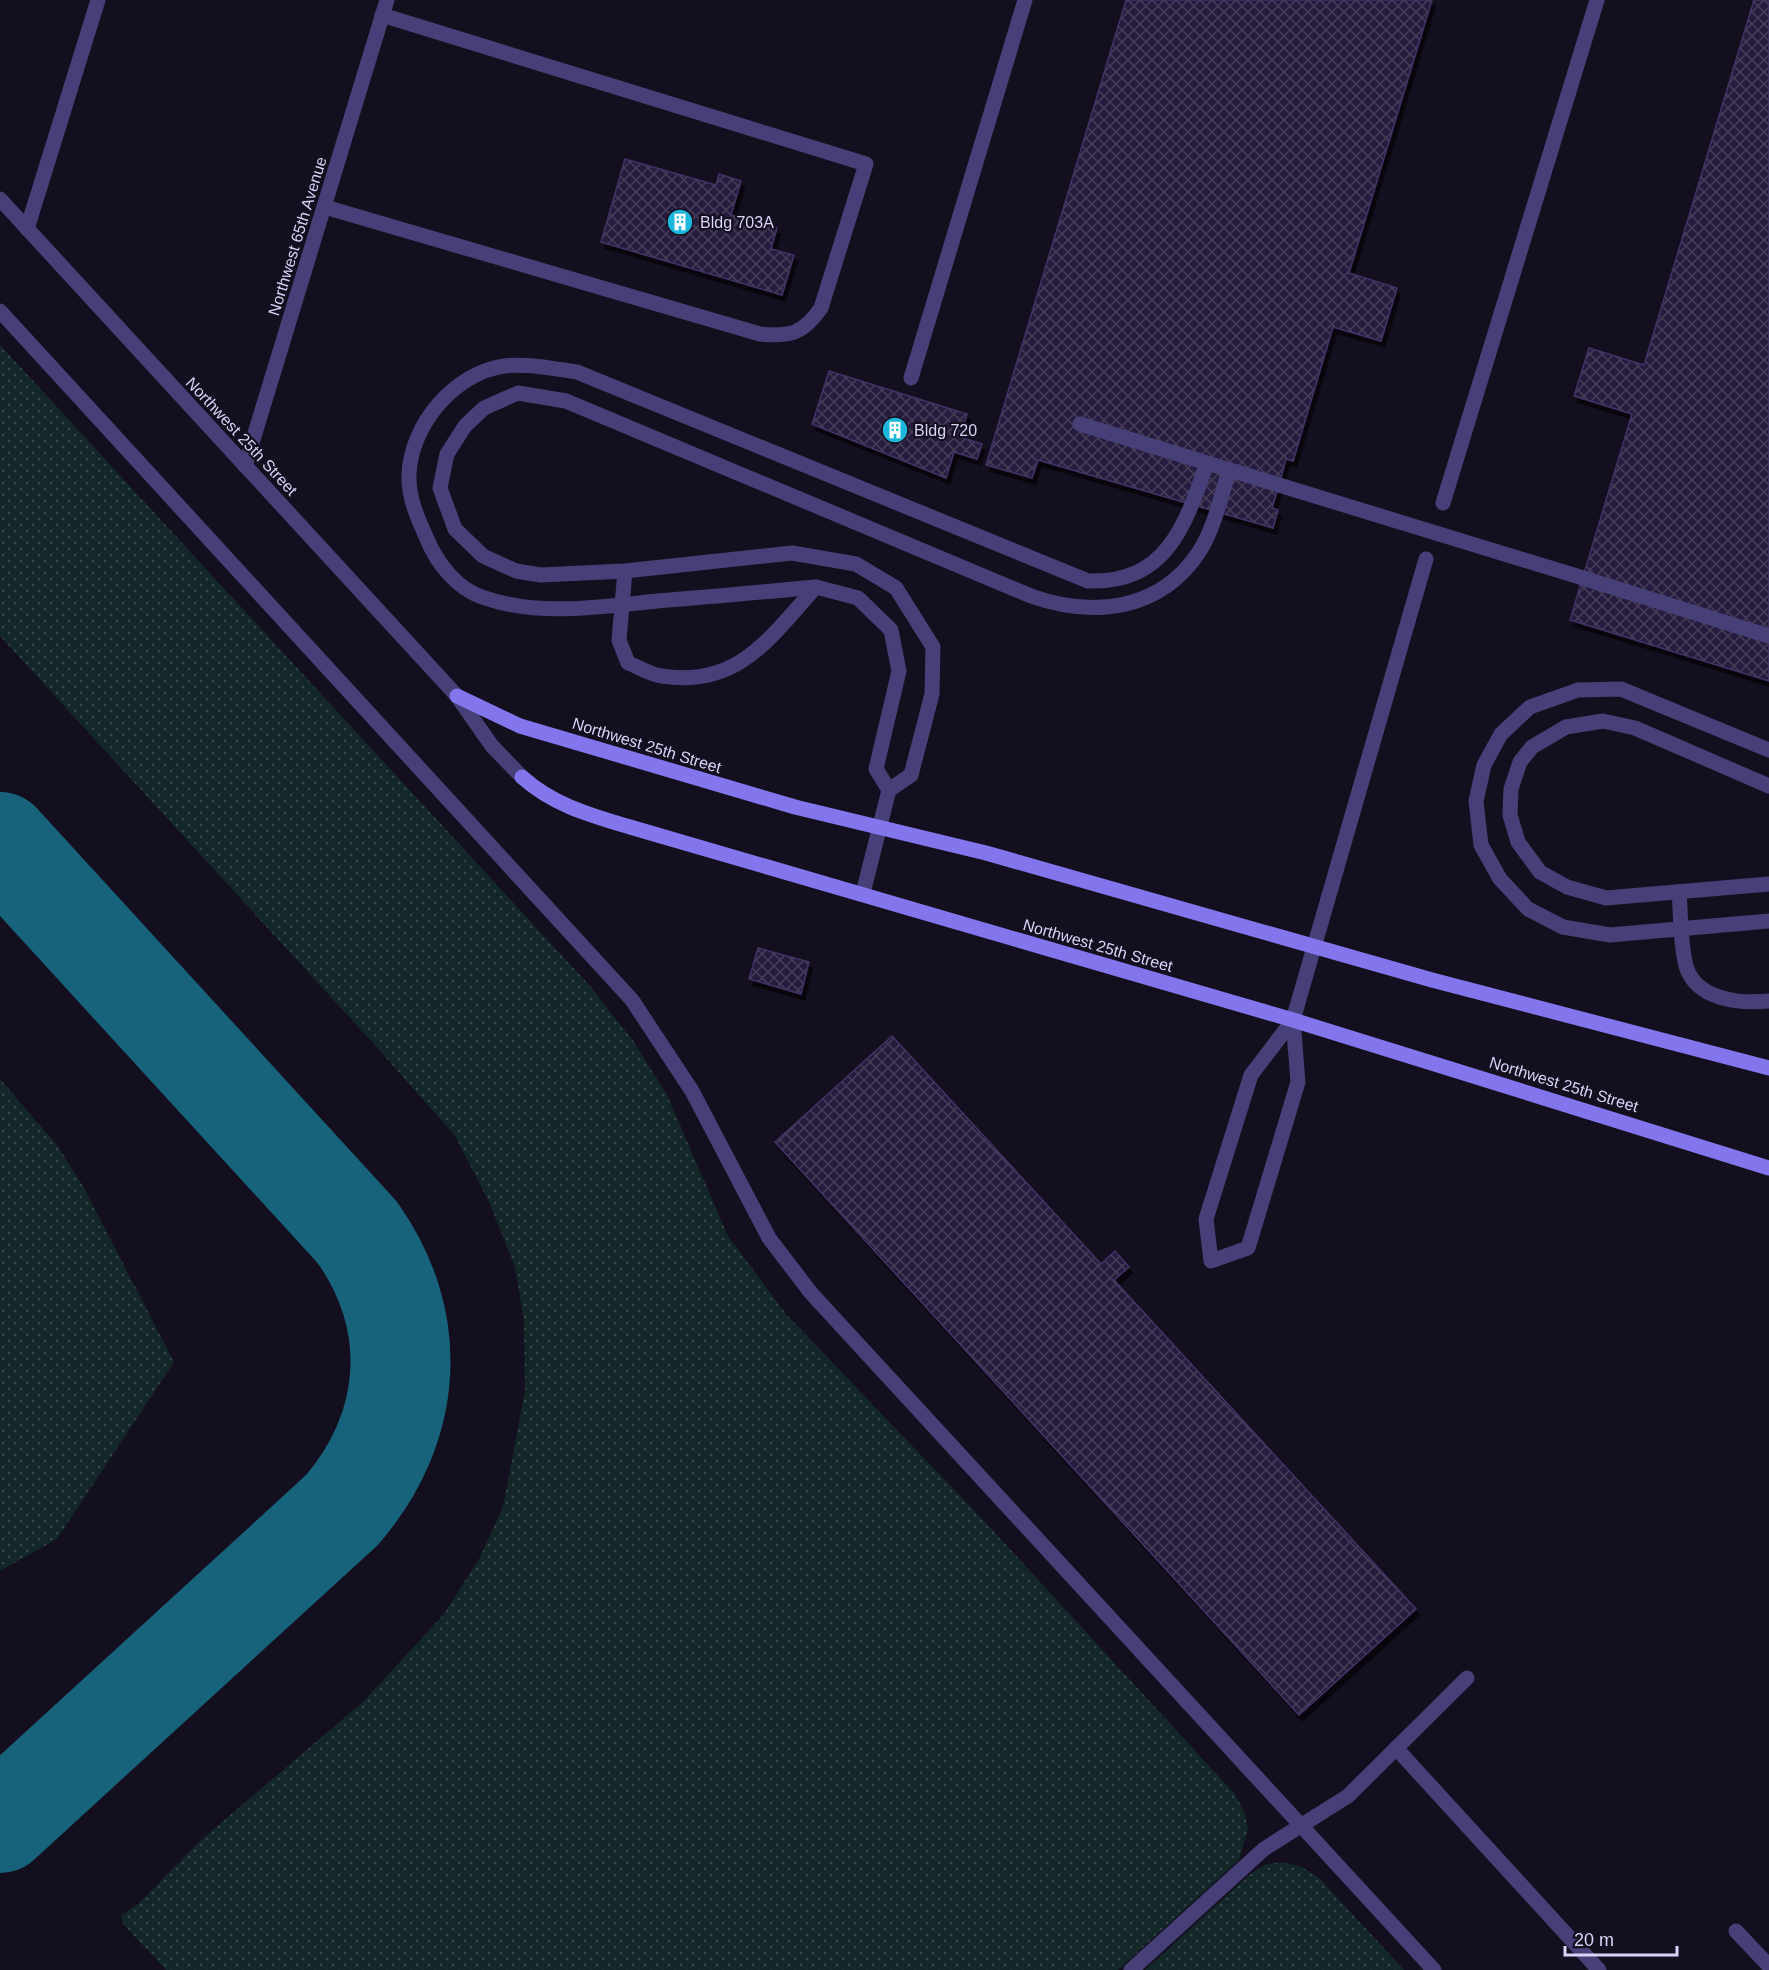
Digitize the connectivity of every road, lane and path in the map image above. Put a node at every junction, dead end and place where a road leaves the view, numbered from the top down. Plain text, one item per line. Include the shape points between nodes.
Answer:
1 (98, 0) edge
2 (387, 0) edge
3 (1025, 0) edge
4 (1597, 0) edge
5 (382, 15) junction
6 (0, 199) edge
7 (324, 207) junction
8 (27, 229) junction
9 (0, 311) edge
10 (912, 378) dead end
11 (1080, 424) dead end
12 (1207, 464) junction
13 (245, 466) junction
14 (1229, 470) junction
15 (1443, 503) dead end
16 (1426, 559) dead end
17 (625, 571) junction
18 (816, 587) junction
19 (622, 604) junction
20 (1769, 636) edge
21 (457, 696) junction
22 (1769, 750) edge
23 (1769, 786) edge
24 (889, 790) junction
25 (879, 827) junction
26 (1769, 884) edge
27 (1679, 892) junction
28 (864, 893) junction
29 (1769, 921) edge
30 (1682, 929) junction
31 (1314, 948) junction
32 (1769, 1001) edge
33 (1293, 1020) junction
34 (1769, 1068) edge
35 (1769, 1168) edge
36 (1467, 1678) dead end
37 (1396, 1748) junction
38 (1301, 1826) junction
39 (1736, 1931) dead end
40 (1769, 1966) edge
41 (1131, 1970) edge
42 (1434, 1970) edge
43 (1599, 1970) edge

1 - 8 street
2 - 5 street, Northwest 65th Avenue
3 - 10 street
4 - 15 street
5 - 7 street, Northwest 65th Avenue
5 - 7 street via 866,164 821,308 811,323 797,332 779,336 760,334
6 - 8 street, Northwest 25th Street
7 - 13 street, Northwest 65th Avenue
8 - 13 street, Northwest 25th Street
9 - 38 street via 632,1000 692,1091 753,1212 799,1278
11 - 12 street
12 - 14 street
12 - 19 street via 1192,506 1172,544 1154,564 1132,577 1088,581 576,372 531,365 503,366 473,377 442,400 414,445 409,475 413,507 431,549 448,574 480,597 543,610
13 - 21 street, Northwest 25th Street
14 - 17 street via 1200,551 1172,583 1137,603 1101,609 1066,606 1031,596 566,401 519,393 484,408 465,426 447,454 440,488 455,529 483,556 516,571 541,575
14 - 20 street, bridge
16 - 31 street
17 - 19 street
17 - 24 street via 792,553 856,564 896,588 933,647 932,694 911,775
18 - 19 street
18 - 19 street via 763,645 730,670 697,678 660,676 628,663 620,640
18 - 24 street via 858,598 891,630 899,671 876,769
21 - 25 street, Northwest 25th Street via 520,726 795,807
21 - 28 street, Northwest 25th Street via 492,746 540,793 578,811
22 - 30 street via 1621,689 1578,690 1530,707 1501,734 1484,765 1476,801 1481,845 1500,879 1528,909 1563,927 1610,934
23 - 27 street via 1635,728 1603,721 1566,726 1532,747 1520,762 1511,789 1510,815 1518,843 1540,872 1567,887 1606,898
24 - 25 street
25 - 28 street
25 - 31 street, Northwest 25th Street via 986,853
26 - 27 street
27 - 30 street
28 - 33 street, Northwest 25th Street
29 - 30 street
30 - 32 street via 1686,967 1700,987 1724,999
31 - 33 street
31 - 34 street, Northwest 25th Street
33 - 33 street via 1251,1074 1206,1219 1211,1261 1248,1248 1298,1082
33 - 35 street, Northwest 25th Street
36 - 37 street
37 - 38 street via 1348,1796
37 - 43 street
38 - 41 street via 1264,1849
38 - 42 street
39 - 40 street

